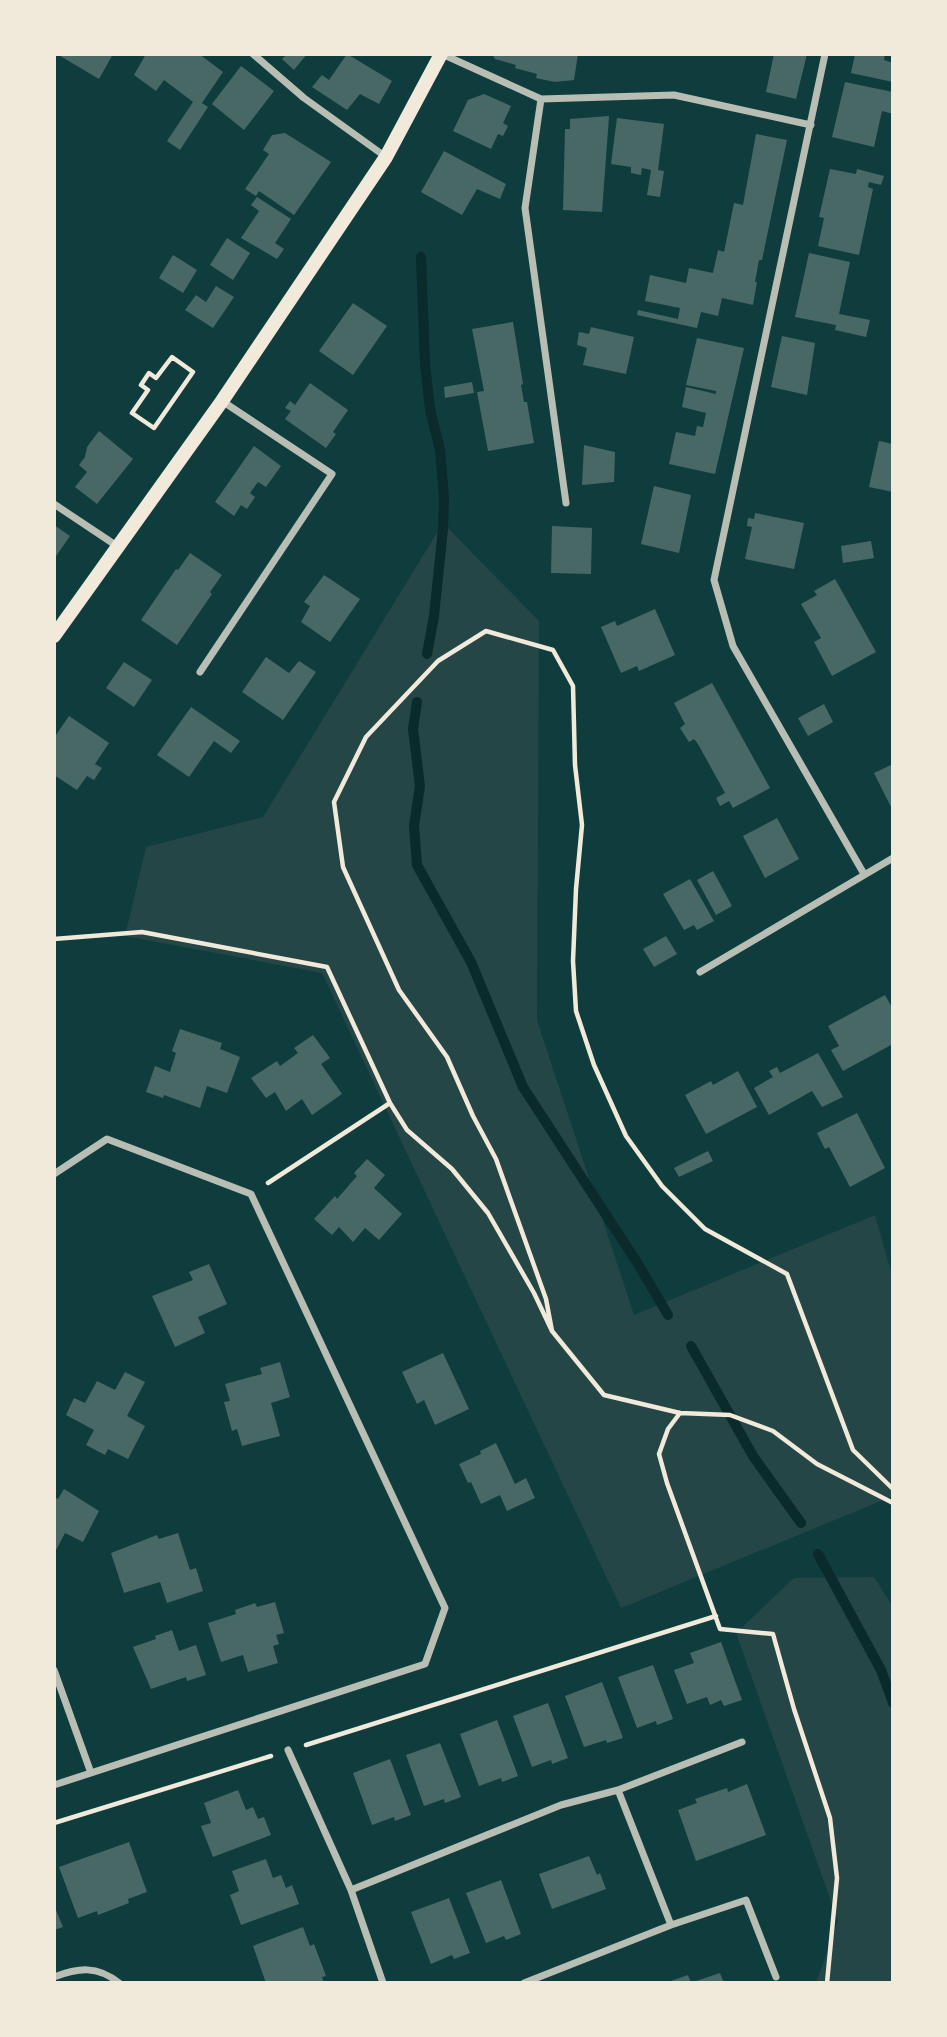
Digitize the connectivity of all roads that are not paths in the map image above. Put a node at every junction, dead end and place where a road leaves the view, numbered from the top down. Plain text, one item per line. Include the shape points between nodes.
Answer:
1 (253, 54) edge
2 (442, 54) edge
3 (825, 54) edge
4 (541, 99) junction
5 (811, 125) junction
6 (386, 157) junction
7 (222, 401) junction
8 (566, 503) dead end
9 (54, 505) edge
10 (117, 546) junction
11 (54, 636) edge
12 (200, 672) dead end
13 (893, 858) edge
14 (864, 874) junction
15 (700, 972) dead end
16 (54, 1174) edge
17 (54, 1670) edge
18 (742, 1742) dead end
19 (288, 1750) road end
20 (91, 1773) junction
21 (54, 1785) edge
22 (618, 1790) junction
23 (351, 1890) junction
24 (671, 1925) junction
25 (54, 1977) edge
26 (776, 1977) dead end
27 (118, 1983) edge
28 (383, 1983) edge
29 (524, 1983) edge

1 - 6 street via 304,99
2 - 4 street
2 - 6 main road
3 - 5 street
4 - 5 street via 674,96
4 - 8 street via 526,208
5 - 14 street via 715,580 733,646
6 - 7 main road
7 - 10 main road
7 - 12 street via 332,474
9 - 10 street
10 - 11 main road
13 - 14 street
14 - 15 street
16 - 20 street via 107,1139 250,1194 445,1608 425,1664
17 - 20 street
18 - 22 street
19 - 23 street
20 - 21 street
22 - 23 street via 561,1805
22 - 24 street
23 - 28 street
24 - 26 street via 746,1900
24 - 29 street
25 - 27 street via 79,1968 111,1976

